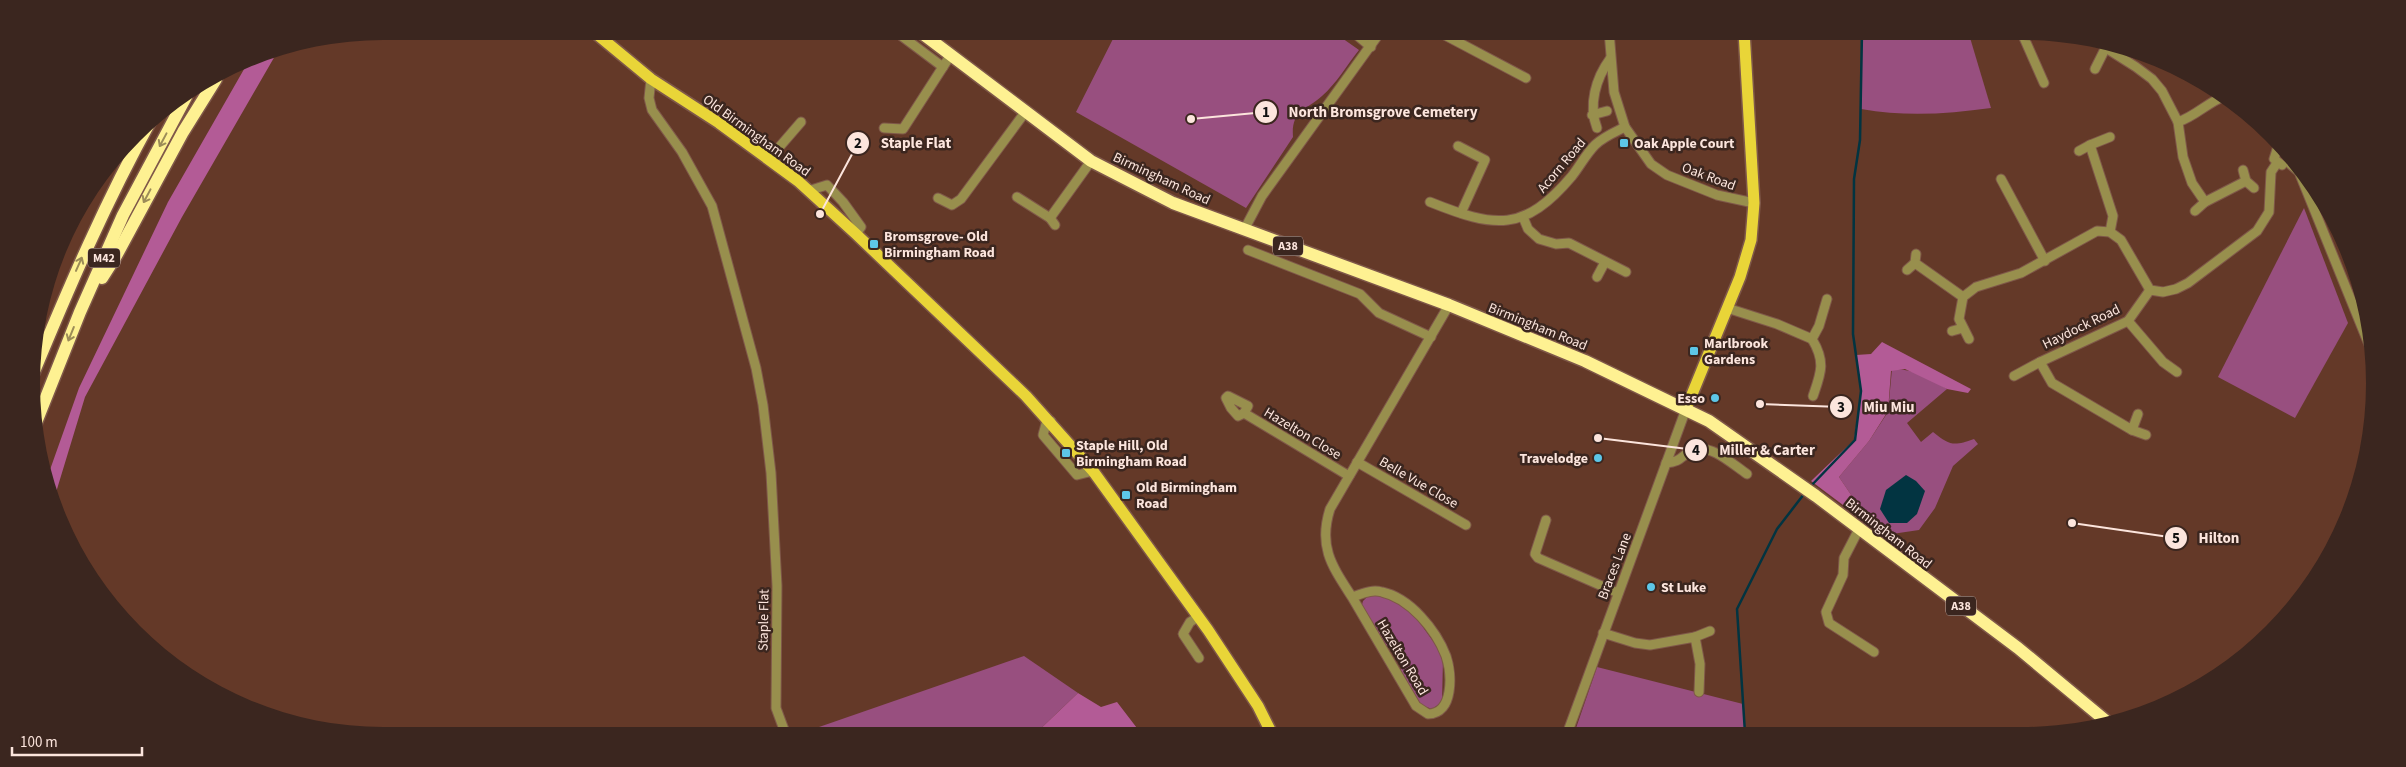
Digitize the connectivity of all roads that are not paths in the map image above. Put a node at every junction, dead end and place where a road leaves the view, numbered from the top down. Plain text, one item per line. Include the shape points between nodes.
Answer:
1 (604, 40) edge
2 (907, 40) edge
3 (930, 40) edge
4 (1363, 40) edge
5 (1375, 40) edge
6 (1454, 40) edge
7 (1609, 40) edge
8 (1745, 40) edge
9 (2025, 40) edge
10 (1371, 47) junction
11 (2105, 51) edge
12 (2118, 54) edge
13 (950, 56) junction
14 (1610, 59) junction
15 (943, 67) junction
16 (2096, 69) dead end
17 (1526, 78) dead end
18 (651, 79) junction
19 (2044, 83) dead end
20 (210, 87) edge
21 (2215, 99) edge
22 (181, 106) edge
23 (1607, 111) dead end
24 (1026, 112) junction
25 (1592, 114) junction
26 (801, 122) dead end
27 (2178, 122) junction
28 (1625, 127) junction
29 (884, 128) dead end
30 (1598, 128) dead end
31 (2110, 137) dead end
32 (138, 144) edge
33 (2090, 145) junction
34 (1458, 146) dead end
35 (2079, 151) dead end
36 (2275, 151) edge
37 (128, 154) edge
38 (769, 158) junction
39 (1090, 161) junction
40 (2277, 163) junction
41 (2286, 163) edge
42 (2243, 170) dead end
43 (120, 178) junction
44 (2001, 179) dead end
45 (2246, 181) junction
46 (2254, 188) dead end
47 (808, 191) junction
48 (2307, 191) edge
49 (1017, 197) dead end
50 (938, 198) dead end
51 (1430, 202) dead end
52 (2205, 202) junction
53 (1754, 203) junction
54 (2195, 212) dead end
55 (1461, 213) junction
56 (1523, 218) junction
57 (1244, 230) junction
58 (2110, 232) junction
59 (856, 234) junction
60 (1248, 250) dead end
61 (2045, 261) junction
62 (1604, 262) junction
63 (1907, 270) dead end
64 (1626, 272) dead end
65 (1597, 277) dead end
66 (2150, 290) junction
67 (1963, 297) junction
68 (1827, 299) dead end
69 (1449, 306) junction
70 (1727, 308) junction
71 (80, 312) junction
72 (2128, 321) junction
73 (2360, 323) edge
74 (1963, 328) junction
75 (1952, 331) dead end
76 (1431, 337) junction
77 (1812, 339) junction
78 (1969, 339) dead end
79 (42, 353) edge
80 (2040, 362) junction
81 (2177, 372) dead end
82 (2014, 376) dead end
83 (1813, 396) dead end
84 (41, 409) edge
85 (1686, 409) junction
86 (1244, 413) dead end
87 (2138, 414) dead end
88 (2132, 430) junction
89 (2146, 435) dead end
90 (1358, 462) junction
91 (1666, 463) junction
92 (1747, 474) dead end
93 (1349, 476) junction
94 (1546, 520) dead end
95 (1466, 525) dead end
96 (1859, 529) junction
97 (1618, 593) junction
98 (1352, 598) junction
99 (1198, 617) junction
100 (1710, 632) dead end
101 (1603, 634) junction
102 (1695, 637) junction
103 (1874, 652) dead end
104 (1199, 658) dead end
105 (1699, 692) dead end
106 (2101, 717) edge
107 (783, 727) edge
108 (1268, 727) edge
109 (1570, 727) edge

1 - 18 main road, Old Birmingham Road
2 - 15 street
3 - 13 highway, Birmingham Road / A38
4 - 10 street
5 - 10 street
6 - 17 street
7 - 14 street, Oak Road
8 - 53 main road
9 - 19 street
10 - 57 street via 1262,196
11 - 16 street
12 - 27 street via 2152,79
13 - 15 street
13 - 24 highway, Birmingham Road / A38
14 - 25 street via 1600,73
14 - 28 street, Oak Road via 1614,92
15 - 29 street via 903,129
18 - 38 main road, Old Birmingham Road
18 - 107 street, Staple Flat via 649,98 652,110 682,152 712,206 756,368 771,473 777,586 776,708
20 -> 71 highway, M42 via 182,132 116,256
21 - 27 street via 2188,119
22 -> 71 highway, M42 via 123,215
23 - 25 street
24 - 39 highway, Birmingham Road / A38
24 - 50 street via 961,199 952,205
25 - 30 street
26 - 38 street
27 - 52 street via 2183,157 2192,183
28 - 53 street, Oak Road via 1651,164 1667,175 1717,195
28 - 56 street, Acorn Road via 1596,144 1551,199
31 - 33 street
32 - 43 highway, M42
33 - 35 street
33 - 58 street via 2113,216
34 - 55 street via 1485,160
36 - 40 street
37 - 43 highway, M42
38 - 47 main road, Old Birmingham Road
39 - 49 street via 1053,221
39 - 57 highway, Birmingham Road / A38 via 1173,203
40 - 41 street
40 - 66 street via 2271,172 2268,212 2257,231 2176,289
42 - 45 street
79 -> 43 highway, M42
44 - 61 street
45 - 46 street
45 - 52 street
47 - 59 main road, Old Birmingham Road
47 - 59 street via 826,185 861,227
48 - 73 street
51 - 55 street, Acorn Road
52 - 54 street
53 - 70 main road via 1751,240
55 - 56 street, Acorn Road via 1478,219 1504,221
56 - 62 street via 1528,229 1539,239 1569,244
57 - 69 highway, Birmingham Road / A38
58 - 61 street via 2097,231
58 - 66 street via 2121,240
59 - 99 main road, Old Birmingham Road via 1051,421 1093,471
60 - 76 street via 1360,294 1379,313
61 - 67 street via 2021,273 1976,287
62 - 64 street
62 - 65 street
63 - 67 street via 1916,258
66 - 72 street, Haydock Road
67 - 74 street via 1958,319
68 - 77 street
69 - 76 street, Hazelton Road
69 - 85 highway, Birmingham Road / A38 via 1585,361
70 - 77 street
70 - 85 main road
71 -> 84 highway, M42
72 - 80 street, Haydock Road
72 - 81 street via 2161,366
74 - 75 street
74 - 78 street
76 - 90 street, Hazelton Road
77 - 83 street via 1820,351 1822,371
80 - 82 street, Haydock Road
80 - 88 street via 2052,383
85 - 91 street, Braces Lane
85 - 96 highway, Birmingham Road / A38 via 1709,421
86 - 93 street, Hazelton Close
87 - 88 street
88 - 89 street
90 - 93 street, Hazelton Road
90 - 95 street, Belle Vue Close
91 - 92 street via 1677,462 1692,450 1703,449 1714,452
91 - 97 street, Braces Lane
93 - 98 street, Hazelton Road via 1330,508 1324,537 1333,568
94 - 97 street via 1536,546 1538,558
96 - 103 street via 1844,558 1843,575 1826,612 1829,623
96 - 106 highway, Birmingham Road / A38 via 2018,648
97 - 101 street, Braces Lane
98 - 98 street, Hazelton Road via 1369,591 1383,592 1416,612 1446,657 1449,681 1447,701 1441,710 1428,714 1416,706
99 - 104 street via 1190,622 1183,634
99 - 108 main road, Old Birmingham Road
100 - 102 street
101 - 102 street via 1650,644
101 - 109 street, Braces Lane
102 - 105 street via 1700,664

